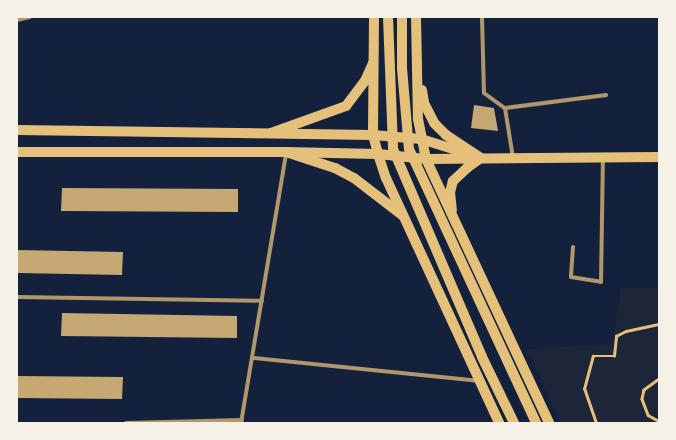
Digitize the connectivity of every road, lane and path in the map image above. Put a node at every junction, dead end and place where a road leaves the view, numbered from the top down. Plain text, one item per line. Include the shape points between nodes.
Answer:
1 (30, 17) edge
2 (374, 17) edge
3 (388, 17) edge
4 (402, 17) edge
5 (416, 17) edge
6 (482, 17) edge
7 (17, 20) edge
8 (416, 57) junction
9 (374, 60) junction
10 (606, 95) dead end
11 (505, 108) junction
12 (17, 130) edge
13 (271, 133) junction
14 (373, 135) junction
15 (421, 139) junction
16 (17, 152) edge
17 (286, 152) junction
18 (378, 154) junction
19 (659, 157) edge
20 (481, 158) junction
21 (603, 158) junction
22 (426, 159) junction
23 (513, 159) junction
24 (403, 216) junction
25 (452, 218) junction
26 (573, 247) dead end
27 (17, 297) edge
28 (262, 301) junction
29 (659, 324) edge
30 (252, 358) junction
31 (659, 379) edge
32 (478, 381) junction
33 (659, 421) edge
34 (242, 422) edge
35 (126, 423) edge
36 (499, 423) edge
37 (514, 423) edge
38 (536, 423) edge
39 (549, 423) edge
40 (596, 423) edge

1 - 7 street
2 - 9 main road
3 - 37 main road via 394,149 482,357
4 - 38 main road via 402,68 409,149
5 - 8 main road
6 - 11 street via 484,93
8 - 9 main road via 406,74 398,78 383,74
8 - 15 main road
8 - 20 main road via 424,103 434,123 446,135
9 - 13 main road via 365,81 346,106
9 - 14 main road
10 - 11 street
11 - 23 street
12 - 13 main road
13 - 14 main road
14 - 15 main road
14 - 18 main road
15 - 20 main road
15 - 22 main road
16 - 17 main road
17 - 18 main road
17 - 24 main road via 348,174
17 - 28 street
18 - 22 main road
18 - 24 main road
19 - 21 main road
20 - 22 main road
20 - 23 main road
20 - 25 main road via 453,181 450,192
21 - 23 main road
21 - 26 street via 601,282 571,278
22 - 25 main road
24 - 32 main road
25 - 39 main road
27 - 28 street
28 - 30 street
29 - 40 path via 626,331 616,336 614,356 593,356 584,388
30 - 32 street
30 - 34 street
31 - 33 path via 644,390 642,398 648,415
32 - 36 main road
34 - 35 street

